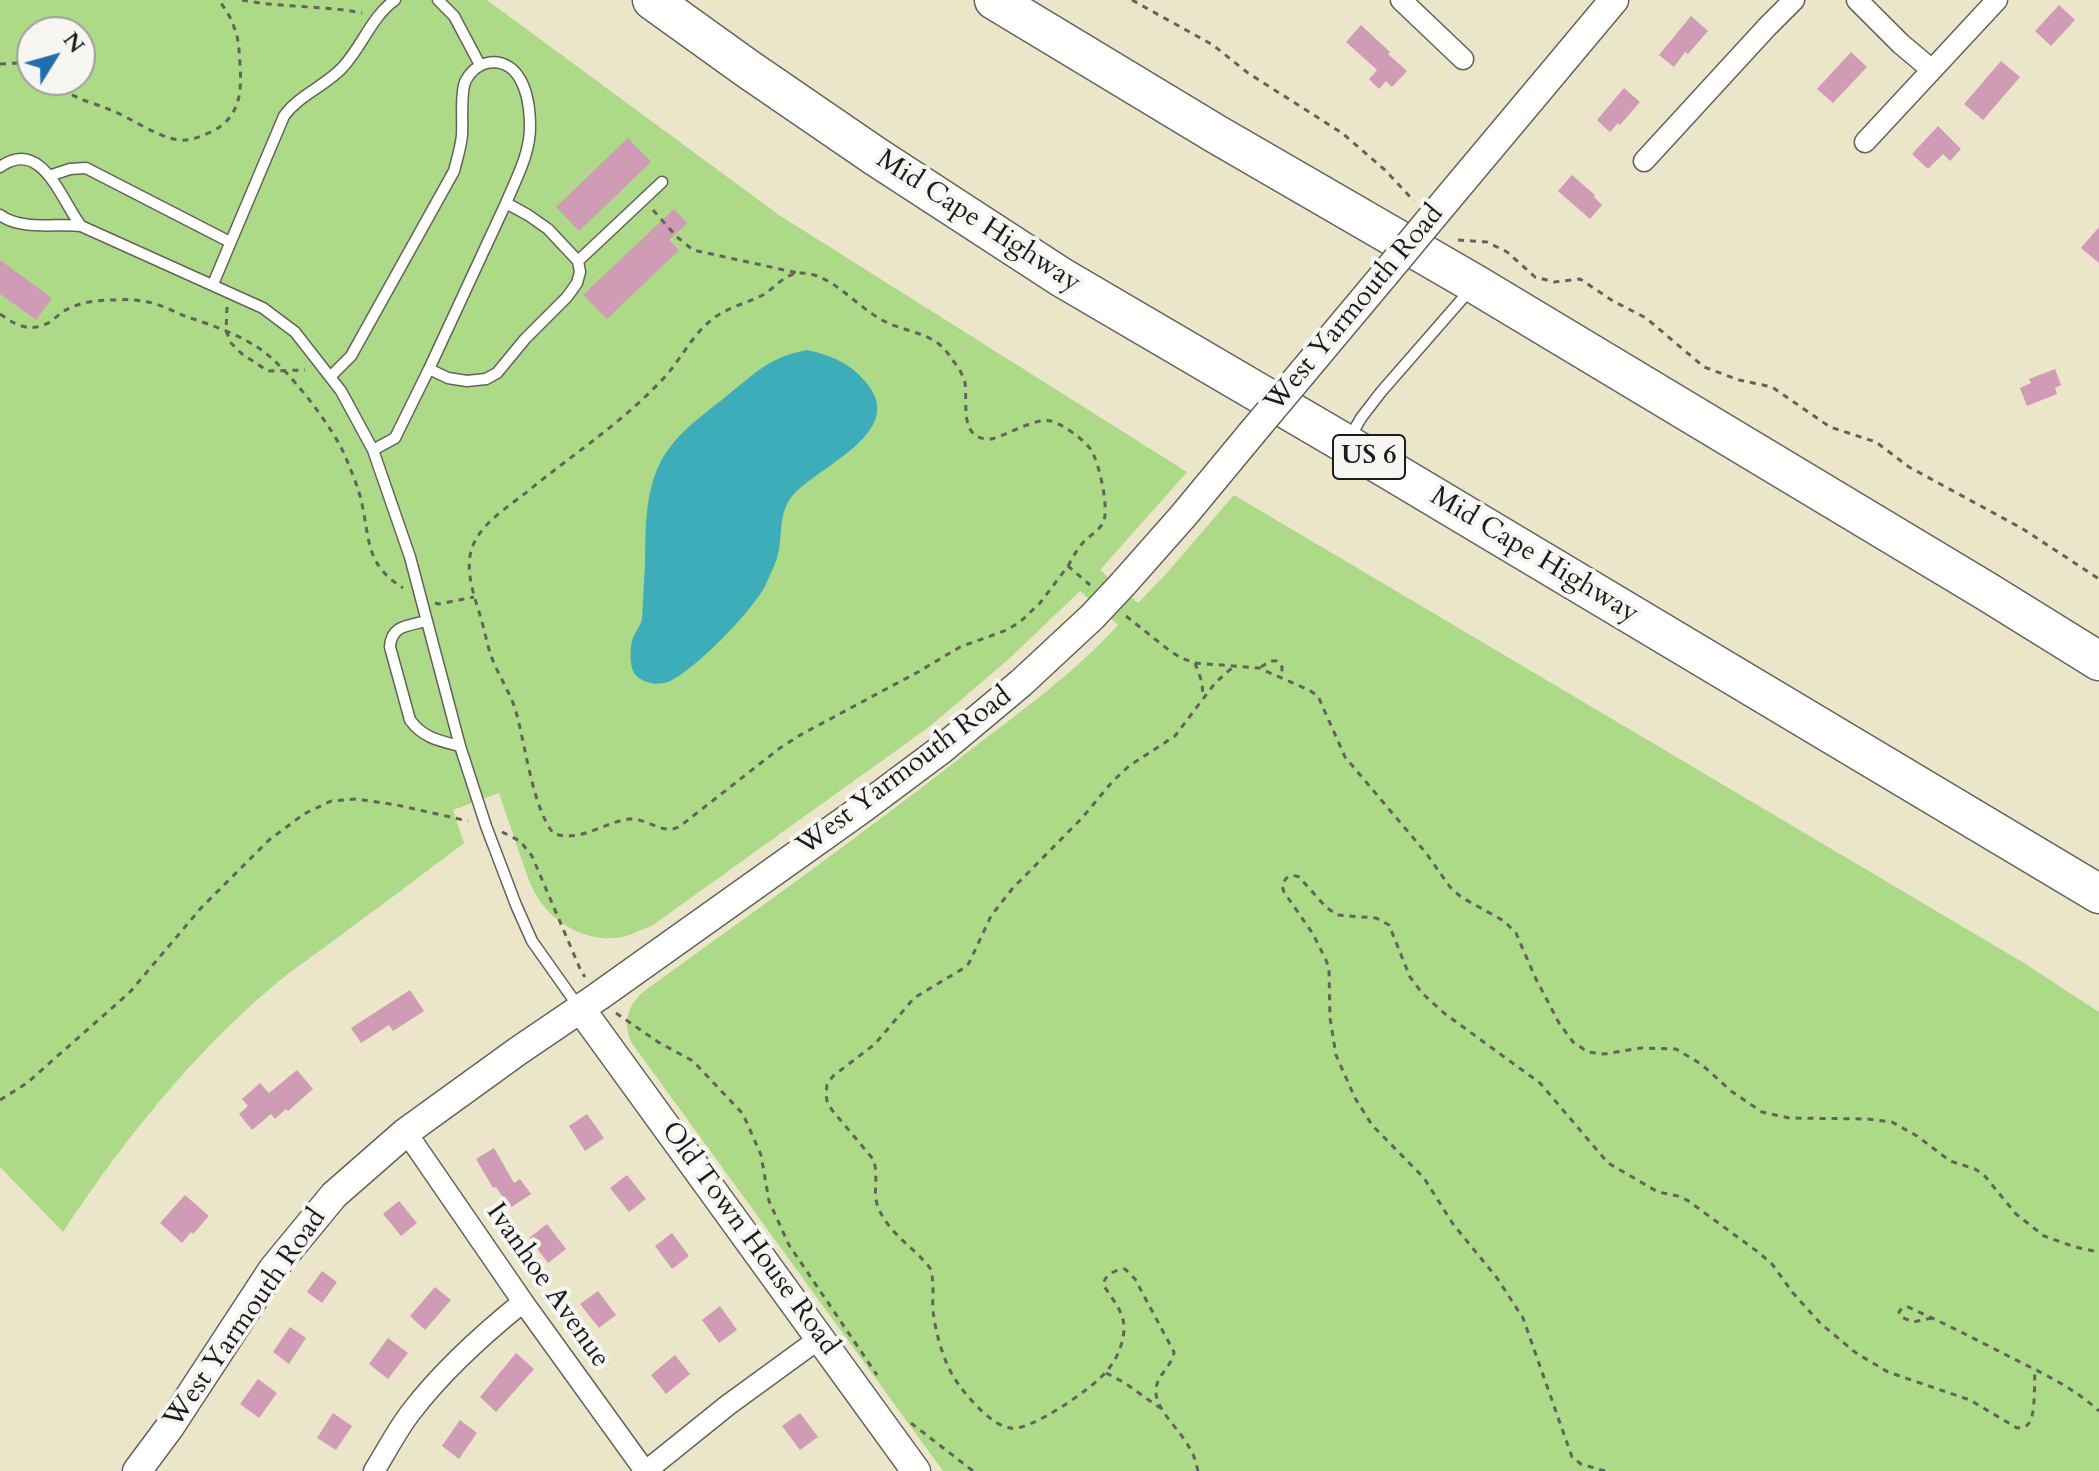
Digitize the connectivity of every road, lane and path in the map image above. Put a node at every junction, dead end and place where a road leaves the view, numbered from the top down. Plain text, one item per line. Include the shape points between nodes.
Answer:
1 (219, 0) edge
2 (242, 0) edge
3 (395, 0) edge
4 (438, 0) edge
5 (652, 0) edge
6 (994, 0) edge
7 (1132, 0) edge
8 (1401, 0) edge
9 (1614, 0) edge
10 (1794, 0) edge
11 (1857, 0) edge
12 (1997, 0) edge
13 (377, 16) junction
14 (1463, 59) dead end
15 (480, 65) junction
16 (1932, 70) junction
17 (73, 96) edge
18 (1865, 142) dead end
19 (1644, 161) dead end
20 (0, 167) edge
21 (49, 176) junction
22 (662, 182) dead end
23 (643, 199) junction
24 (506, 203) junction
25 (0, 215) edge
26 (1431, 218) junction
27 (81, 226) junction
28 (230, 242) junction
29 (578, 261) junction
30 (798, 273) junction
31 (213, 284) junction
32 (1475, 284) junction
33 (228, 291) junction
34 (0, 314) edge
35 (226, 331) junction
36 (429, 369) junction
37 (283, 371) junction
38 (329, 373) junction
39 (1346, 444) junction
40 (373, 450) junction
41 (1068, 566) junction
42 (2099, 579) edge
43 (1089, 584) dead end
44 (419, 597) junction
45 (474, 597) junction
46 (1122, 598) junction
47 (426, 621) junction
48 (2099, 661) edge
49 (1195, 663) junction
50 (1235, 666) junction
51 (1259, 668) junction
52 (1282, 677) junction
53 (1203, 698) junction
54 (460, 746) junction
55 (486, 826) junction
56 (2099, 894) edge
57 (581, 971) dead end
58 (580, 1008) junction
59 (620, 1016) dead end
60 (0, 1100) edge
61 (406, 1132) junction
62 (2099, 1252) edge
63 (523, 1302) junction
64 (1932, 1318) junction
65 (820, 1338) junction
66 (2035, 1369) junction
67 (1106, 1373) junction
68 (883, 1383) dead end
69 (1163, 1411) junction
70 (2099, 1411) edge
71 (907, 1420) dead end
72 (137, 1471) edge
73 (374, 1471) edge
74 (646, 1471) edge
75 (916, 1471) edge
76 (973, 1471) edge
77 (1198, 1471) edge
78 (1605, 1471) edge

1 - 17 path via 236,32 241,84 237,105 215,130 190,140 168,138
2 - 13 path
3 - 13 lane
4 - 15 lane via 454,16
5 - 39 highway, Mid Cape Highway / US 6 via 863,148 1061,277
6 - 32 highway
7 - 26 path via 1213,45 1342,133
8 - 14 street
9 - 26 main road, West Yarmouth Road
10 - 19 street
11 - 16 street
12 - 16 street
13 - 28 lane via 339,71 284,116
15 - 24 lane via 497,62 514,71 527,99 528,150
15 - 38 lane via 462,89 454,171 351,356
16 - 18 street
20 - 21 lane via 25,158
21 - 27 lane
21 - 28 lane via 86,168
22 - 23 lane
23 - 29 lane
23 - 30 path via 693,250
24 - 29 lane via 548,229
24 - 36 lane
25 - 27 lane via 20,224
26 - 42 path via 1457,240 1487,242 1507,252 1535,277 1554,282 1580,279 1646,318 1704,367 1772,387 1830,427 1876,442 1909,467 2023,529
26 - 46 main road, West Yarmouth Road, bridge
27 - 31 lane
28 - 31 lane
29 - 36 lane via 577,283 567,297 497,373 486,379 455,380
30 - 41 path via 838,288 883,321 940,345 963,375 966,419 977,437 992,439 1051,420 1088,446 1097,466 1105,520
30 - 45 path via 707,323 653,390 481,531 469,566
31 - 33 lane
32 - 39 lane via 1381,392
32 - 48 highway
33 - 35 path
33 - 38 lane via 277,317
34 - 35 path via 15,325 36,328 73,306 134,300
35 - 37 path via 259,348
35 - 37 path via 231,343 264,369
36 - 40 lane via 395,438
37 - 38 path
37 - 44 path via 337,438 379,566
38 - 40 lane
39 - 56 highway, Mid Cape Highway / US 6
40 - 44 lane
41 - 43 path
41 - 45 path via 1021,621 960,647 802,734 679,827 668,830 633,819 568,837 553,833 541,810 513,703 488,650
44 - 45 path via 439,604
44 - 47 lane
46 - 49 path via 1170,651
46 - 58 main road, West Yarmouth Road, bridge via 1092,617 942,749
47 - 54 lane
47 - 54 lane via 394,631 390,647 398,677 418,730
49 - 50 path
49 - 53 path
50 - 51 path
50 - 53 path
51 - 52 path
51 - 52 path via 1277,661
52 - 62 path via 1318,696 1345,757 1450,887 1516,933 1548,1004 1573,1042 1604,1054 1676,1049 1762,1112 1892,1122 1950,1161 1984,1175 2016,1214 2044,1236
53 - 67 path via 1175,736 1129,766 1012,889 964,968 914,998 875,1044 827,1085 832,1110 873,1159 875,1197 884,1219 930,1268 933,1311 948,1366 986,1414 1000,1425 1020,1429 1046,1417
54 - 55 lane
55 - 57 path via 527,847
55 - 58 lane via 532,941
55 - 60 path via 356,799 331,801 304,814 269,840 201,908 130,992 27,1083
58 - 61 main road, West Yarmouth Road
58 - 65 main road, Old Town House Road
59 - 68 path via 693,1061 743,1114 761,1155 769,1201 789,1245
61 - 63 street, Ivanhoe Avenue
61 - 72 main road, West Yarmouth Road via 334,1195 273,1269
63 - 73 street via 439,1378
63 - 74 street, Ivanhoe Avenue
64 - 64 path via 1907,1307 1899,1312 1913,1322
64 - 66 path
65 - 74 street
65 - 75 main road, Old Town House Road
66 - 70 path
66 - 78 path via 2030,1422 2017,1428 1970,1400 1875,1366 1820,1323 1758,1252 1687,1200 1646,1186 1600,1156 1540,1083 1422,993 1389,925 1376,918 1337,915 1299,877 1287,877 1284,892 1329,969 1336,1055 1355,1098 1372,1125 1424,1178 1523,1318 1572,1457
67 - 69 path
67 - 69 path via 1124,1329 1120,1310 1103,1282 1125,1269 1174,1352 1156,1386
69 - 77 path via 1191,1449
71 - 76 path

